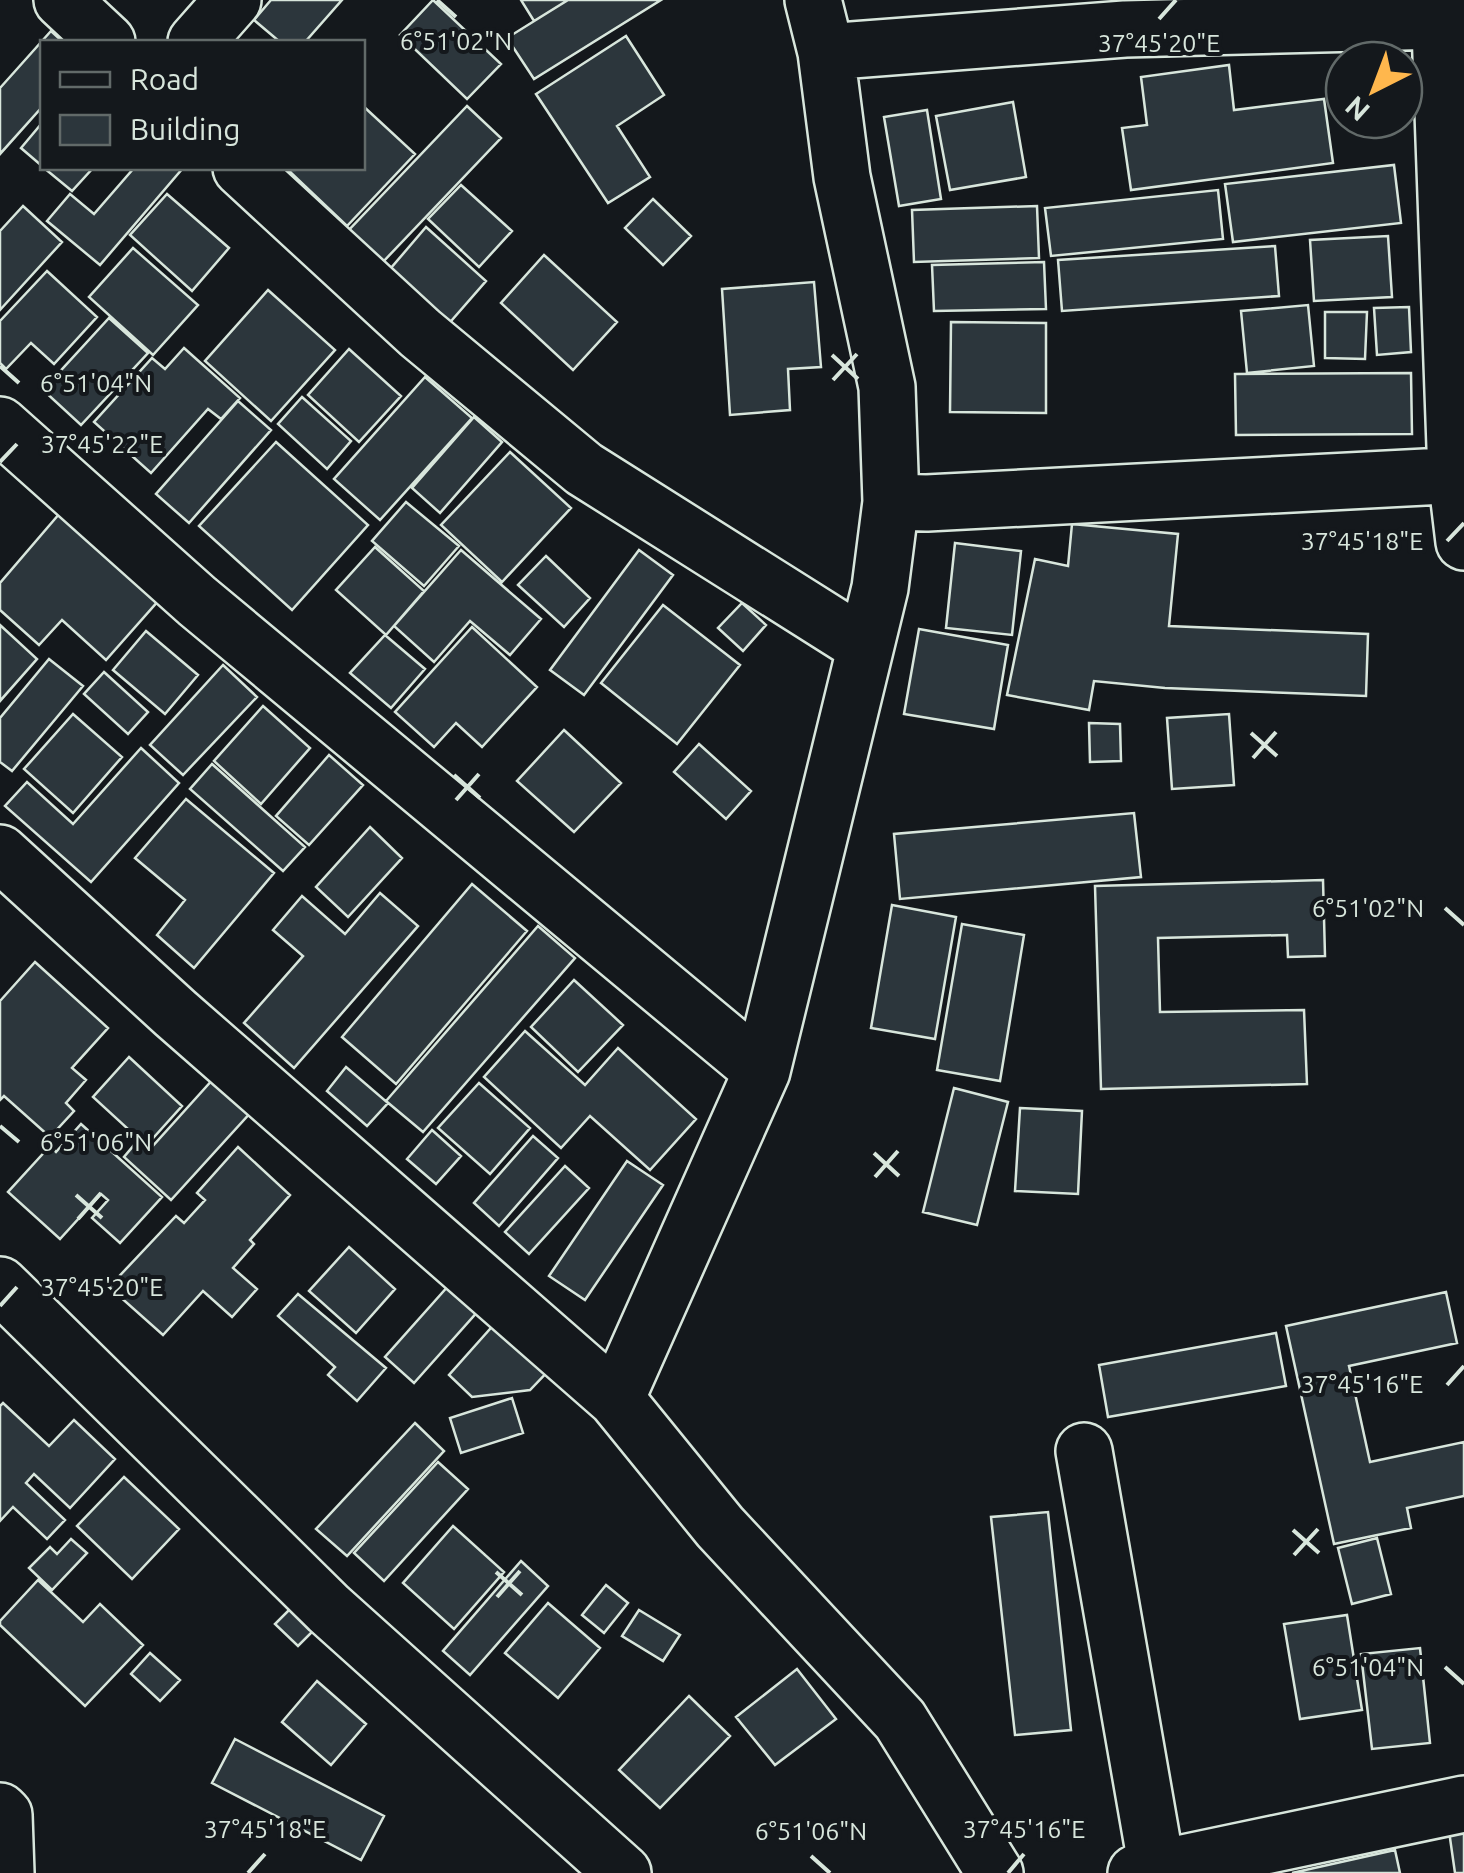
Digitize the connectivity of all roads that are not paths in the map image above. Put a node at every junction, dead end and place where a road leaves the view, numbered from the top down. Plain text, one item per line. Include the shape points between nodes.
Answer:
1 (62, 0) edge
2 (233, 0) edge
3 (814, 0) edge
4 (1440, 10) edge
5 (105, 40) edge
6 (198, 40) edge
7 (826, 52) junction
8 (244, 170) edge
9 (0, 425) edge
10 (1460, 475) edge
11 (891, 502) junction
12 (1464, 542) edge
13 (865, 646) junction
14 (0, 853) edge
15 (762, 1071) junction
16 (0, 1285) edge
17 (616, 1399) junction
18 (1084, 1451) dead end
19 (1464, 1804) edge
20 (0, 1811) edge
21 (1146, 1871) edge
22 (6, 1873) edge
23 (623, 1873) edge
24 (995, 1873) edge

1 - 5 street
2 - 6 street
3 - 7 street
4 - 7 street
4 - 10 street
7 - 11 street via 842,178 887,386
8 - 13 street via 420,334 584,469
9 - 15 street via 197,600
10 - 11 street
10 - 12 street
11 - 13 street
13 - 15 street
14 - 17 street
15 - 17 street
16 - 23 street via 328,1609
17 - 24 street via 720,1527 900,1720
18 - 21 street
19 - 21 street
20 - 22 street

